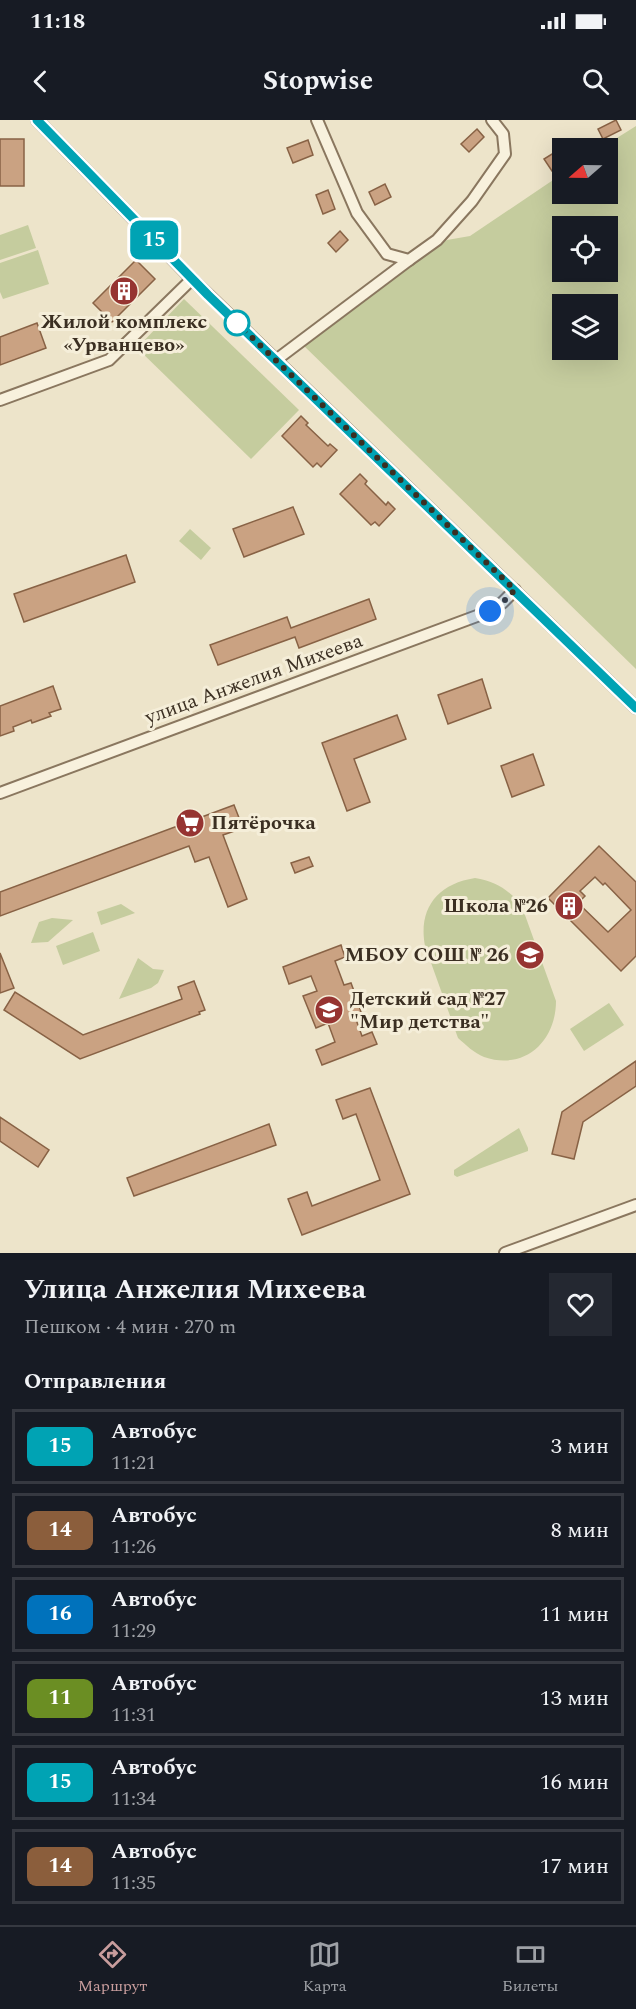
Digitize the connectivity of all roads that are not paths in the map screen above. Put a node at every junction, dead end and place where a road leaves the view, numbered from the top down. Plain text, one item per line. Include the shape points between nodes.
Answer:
1 (37, 120) edge
2 (317, 120) edge
3 (492, 120) edge
4 (409, 260) junction
5 (192, 279) junction
6 (276, 360) junction
7 (0, 400) edge
8 (515, 590) junction
9 (636, 708) edge
10 (0, 793) edge
11 (636, 1205) edge
12 (505, 1253) edge

1 - 5 street
2 - 4 street via 357,213 387,254
3 - 4 street via 503,134 505,154 472,201 437,240
4 - 6 street
5 - 6 street
5 - 7 street via 109,360
6 - 8 street
8 - 9 street
8 - 10 street, улица Анжелия Михеева via 485,613
11 - 12 street

